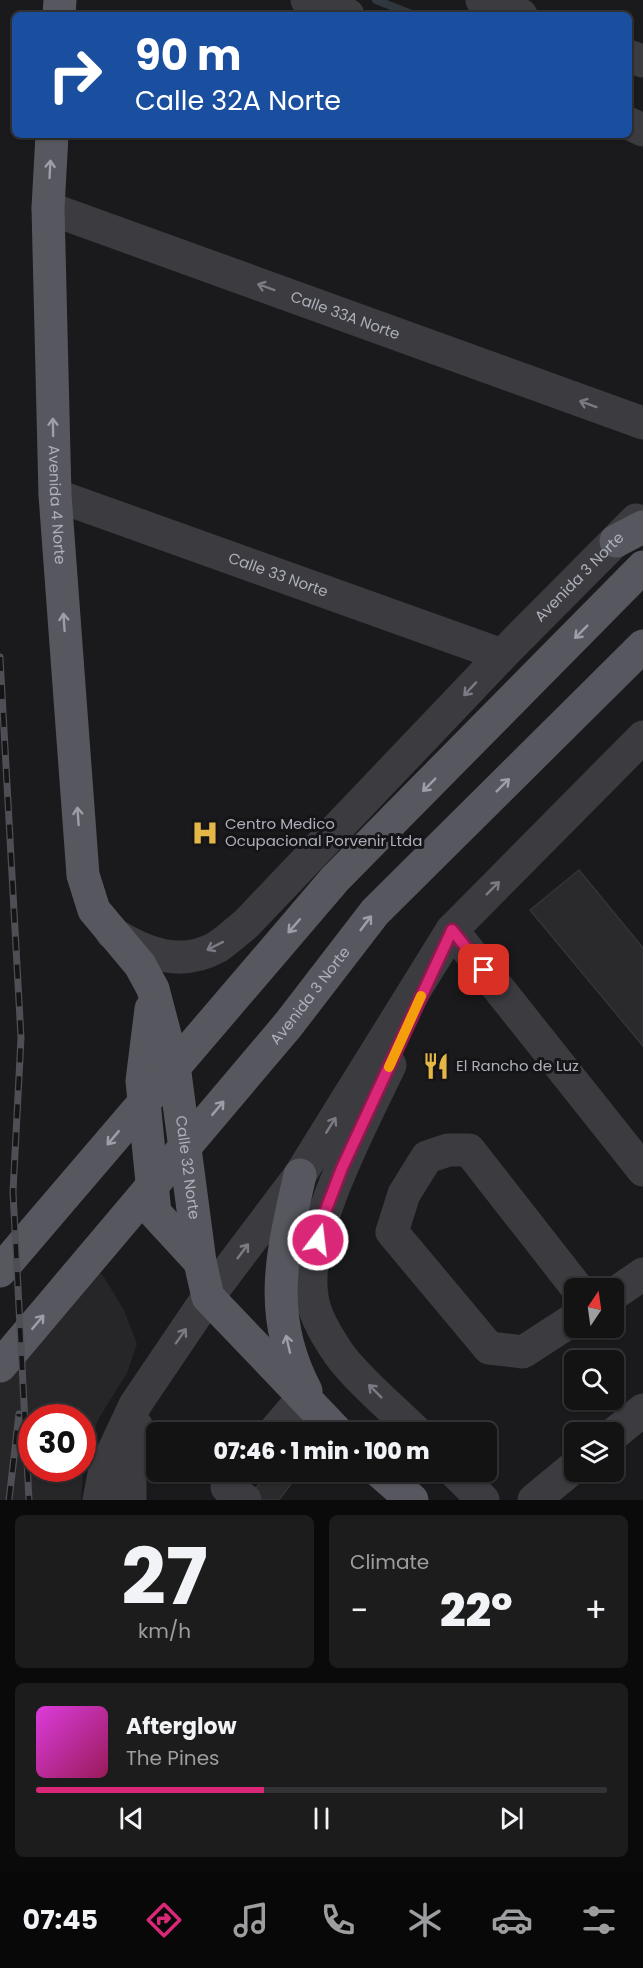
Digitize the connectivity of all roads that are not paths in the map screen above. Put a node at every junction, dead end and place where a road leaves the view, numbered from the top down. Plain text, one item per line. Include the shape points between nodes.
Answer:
1 (308, 0) edge
2 (482, 0) edge
3 (340, 12) edge
4 (513, 12) edge
5 (52, 138) edge
6 (48, 208) junction
7 (643, 423) edge
8 (55, 495) junction
9 (643, 512) edge
10 (630, 534) edge
11 (633, 579) edge
12 (643, 646) edge
13 (502, 656) junction
14 (643, 737) edge
15 (83, 875) joint
16 (452, 930) junction
17 (111, 932) junction
18 (643, 1170) edge
19 (300, 1174) junction
20 (0, 1271) edge
21 (643, 1274) edge
22 (569, 1278) edge
23 (624, 1287) edge
24 (208, 1298) junction
25 (564, 1325) edge
26 (0, 1366) edge
27 (158, 1370) junction
28 (643, 1410) edge
29 (320, 1416) edge
30 (303, 1422) edge
31 (406, 1422) edge
32 (624, 1426) edge
33 (564, 1475) edge
34 (231, 1482) edge
35 (391, 1482) edge
36 (464, 1482) edge
37 (99, 1500) edge
38 (130, 1500) edge
39 (245, 1500) edge
40 (412, 1500) edge
41 (483, 1500) edge
42 (534, 1500) edge

1 - 3 street
2 - 4 street
6 -> 5 main road, Avenida 4 Norte
7 -> 6 street, Calle 33A Norte
8 -> 6 main road, Avenida 4 Norte
8 - 13 street, Calle 33 Norte
15 -> 8 main road, Avenida 4 Norte
9 - 10 street, Avenida 3 Norte
10 - 13 street, Avenida 3 Norte
11 -> 20 main road via 334,879
26 -> 12 main road, Avenida 3 Norte via 288,1025 375,912
13 -> 17 street, Avenida 3 Norte via 246,924 216,948 188,956 154,955
16 -> 14 street
15 - 17 main road, Calle 32 Norte via 94,909
16 - 18 street
19 -> 16 street
31 -> 16 street via 339,1355 320,1320 310,1279 322,1220 342,1168
17 - 24 main road, Calle 32 Norte via 140,965 153,988 175,1072
24 -> 19 street
29 -> 19 main road via 293,1366 280,1310 282,1253
21 - 23 street
22 - 25 street via 469,1150 448,1150 427,1157 404,1194 392,1233 489,1348 523,1352
27 -> 24 street
24 - 29 main road
27 - 37 street via 135,1406 105,1469
27 - 38 street via 134,1439
28 - 32 street
29 - 30 street
33 - 42 street
34 - 39 street via 227,1486
35 - 40 main road
36 - 41 street

